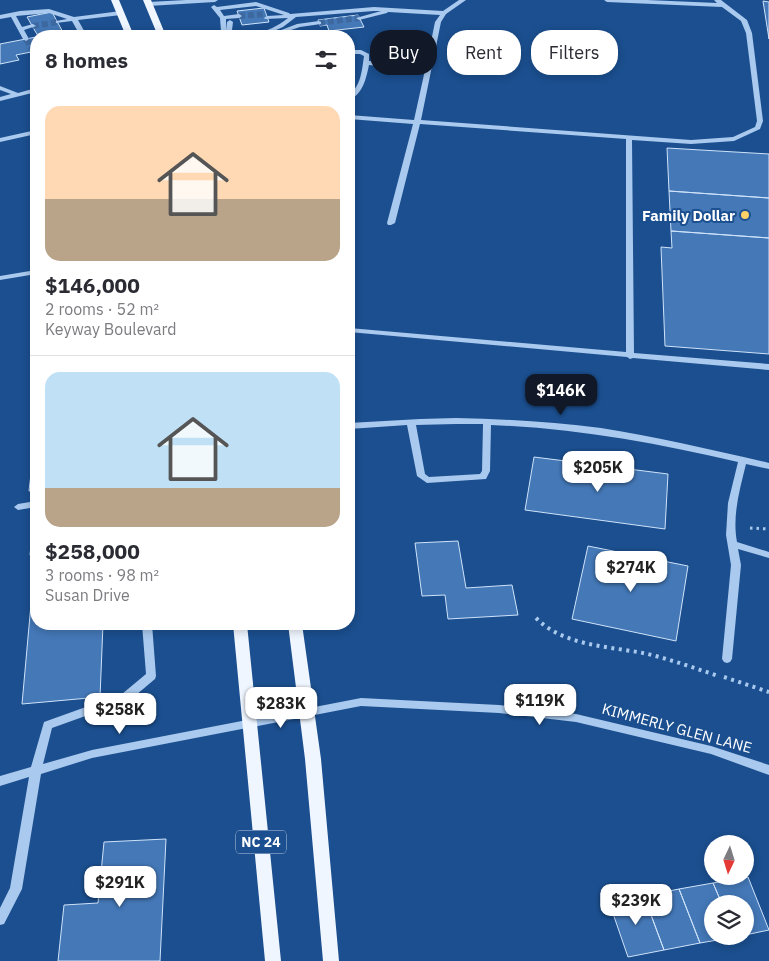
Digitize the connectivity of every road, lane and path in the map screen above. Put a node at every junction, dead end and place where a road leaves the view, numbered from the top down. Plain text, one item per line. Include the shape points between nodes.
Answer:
1 (115, 0) edge
2 (215, 0) edge
3 (463, 0) edge
4 (607, 0) edge
5 (717, 0) edge
6 (177, 1) edge
7 (204, 1) edge
8 (148, 2) edge
9 (725, 5) junction
10 (218, 9) junction
11 (392, 10) junction
12 (282, 12) junction
13 (120, 13) junction
14 (444, 13) junction
15 (12, 14) junction
16 (295, 15) junction
17 (0, 17) edge
18 (240, 18) tunnel mouth
19 (359, 18) tunnel mouth
20 (74, 19) junction
21 (225, 21) junction
22 (58, 22) tunnel mouth
23 (319, 22) tunnel mouth
24 (33, 26) tunnel mouth
25 (20, 29) junction
26 (80, 30) edge
27 (127, 30) edge
28 (160, 30) edge
29 (223, 30) edge
30 (229, 30) edge
31 (276, 30) edge
32 (285, 30) edge
33 (436, 30) edge
34 (26, 39) tunnel mouth
35 (355, 53) edge
36 (366, 63) junction
37 (370, 63) edge
38 (427, 75) edge
39 (0, 88) edge
40 (30, 92) edge
41 (355, 94) edge
42 (17, 95) junction
43 (0, 99) edge
44 (355, 117) edge
45 (417, 122) junction
46 (30, 133) edge
47 (629, 138) junction
48 (0, 140) edge
49 (391, 223) dead end
50 (30, 273) edge
51 (0, 278) edge
52 (355, 331) edge
53 (630, 356) junction
54 (769, 367) edge
55 (411, 422) junction
56 (487, 423) junction
57 (355, 426) edge
58 (744, 460) junction
59 (769, 466) edge
60 (30, 505) edge
61 (18, 507) dead end
62 (748, 528) dead end
63 (769, 529) edge
64 (733, 544) junction
65 (769, 555) edge
66 (536, 618) dead end
67 (147, 630) edge
68 (241, 630) edge
69 (297, 630) edge
70 (727, 659) dead end
71 (769, 692) edge
72 (307, 711) junction
73 (249, 722) junction
74 (36, 769) junction
75 (769, 770) edge
76 (0, 781) edge
77 (0, 920) edge
78 (273, 961) edge
79 (331, 961) edge

1 - 13 main road
2 - 7 street
3 - 14 street
4 - 9 street
5 - 9 street
6 - 7 street
6 - 8 street
7 - 10 street
8 - 28 main road
9 - 47 street via 748,26 760,118 758,128 734,139 714,142
10 - 12 street via 256,4
10 - 21 street
11 - 14 street
11 - 16 street
11 - 19 street
12 - 16 street
12 - 16 street via 266,16
13 - 20 street
13 - 27 main road
14 - 33 street
15 - 17 street
15 - 20 street via 49,12
15 - 25 street
16 - 31 street
18 - 21 street
20 - 22 street
20 - 26 street
21 - 29 street
21 - 30 street
23 - 32 street
24 - 25 street
25 - 34 street
35 - 36 street via 366,54
36 - 37 street
36 - 41 street
38 - 45 street
39 - 42 street
40 - 42 street
42 - 43 street
44 - 45 street
45 - 47 street
45 - 49 street
46 - 48 street
47 - 53 street
50 - 51 street
52 - 53 street
53 - 54 street
55 - 56 street
55 - 56 street via 421,476 428,480 483,477 486,471
55 - 57 street
56 - 58 street via 634,436
58 - 59 street
58 - 64 street via 732,503
60 - 61 street
62 - 63 path
64 - 65 street
64 - 70 street via 736,580
66 - 71 path via 552,632 659,657
67 - 74 street via 151,676 126,697 48,725
68 - 73 main road, NC 24
69 - 72 main road
72 - 73 street, KIMMERLY GLEN LANE
72 - 75 street, KIMMERLY GLEN LANE via 362,702 499,709 576,718 710,750
72 - 79 main road
73 - 74 street via 92,754
73 - 78 main road, NC 24
74 - 76 street
74 - 77 street via 16,889

